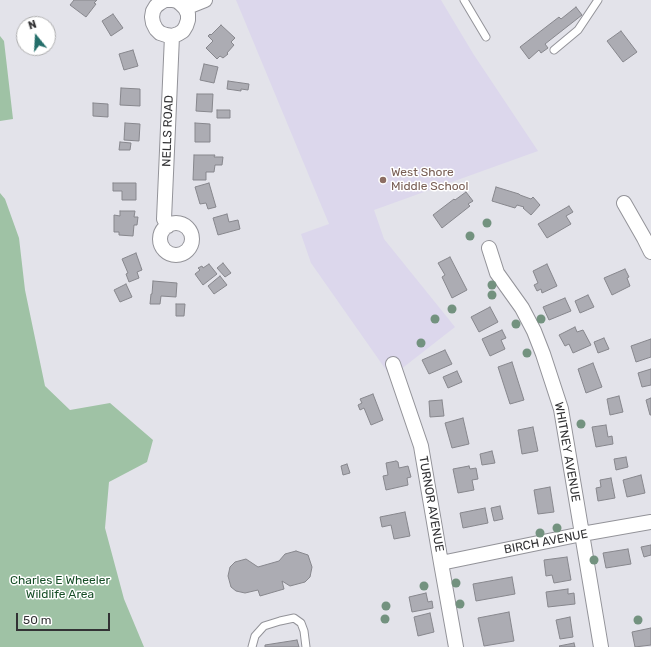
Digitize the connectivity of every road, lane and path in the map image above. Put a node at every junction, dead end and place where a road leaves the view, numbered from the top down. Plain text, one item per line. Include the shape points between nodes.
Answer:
1 (171, 0) edge
2 (205, 0) edge
3 (464, 0) edge
4 (598, 0) edge
5 (152, 3) edge
6 (185, 8) junction
7 (172, 36) junction
8 (486, 37) dead end
9 (554, 50) dead end
10 (624, 203) dead end
11 (168, 226) dead end
12 (489, 248) dead end
13 (651, 252) edge
14 (393, 364) dead end
15 (651, 522) edge
16 (582, 534) junction
17 (441, 563) junction
18 (252, 647) edge
19 (306, 647) edge
20 (456, 647) edge
21 (601, 647) edge

1 - 5 street
1 - 6 street via 177,1
2 - 6 street
3 - 8 lane
4 - 9 lane via 578,30
5 - 7 street via 152,18 156,29 160,33
6 - 7 street via 188,14 186,26
7 - 11 street, NELLS ROAD via 164,219
10 - 13 street
12 - 16 street, WHITNEY AVENUE via 497,273 522,308 534,331 561,409
14 - 17 street, TURNOR AVENUE via 421,446
15 - 16 street, BIRCH AVENUE
16 - 17 street, BIRCH AVENUE
16 - 21 street, WHITNEY AVENUE
17 - 20 street, TURNOR AVENUE
18 - 19 lane via 255,636 264,626 294,618 301,623

